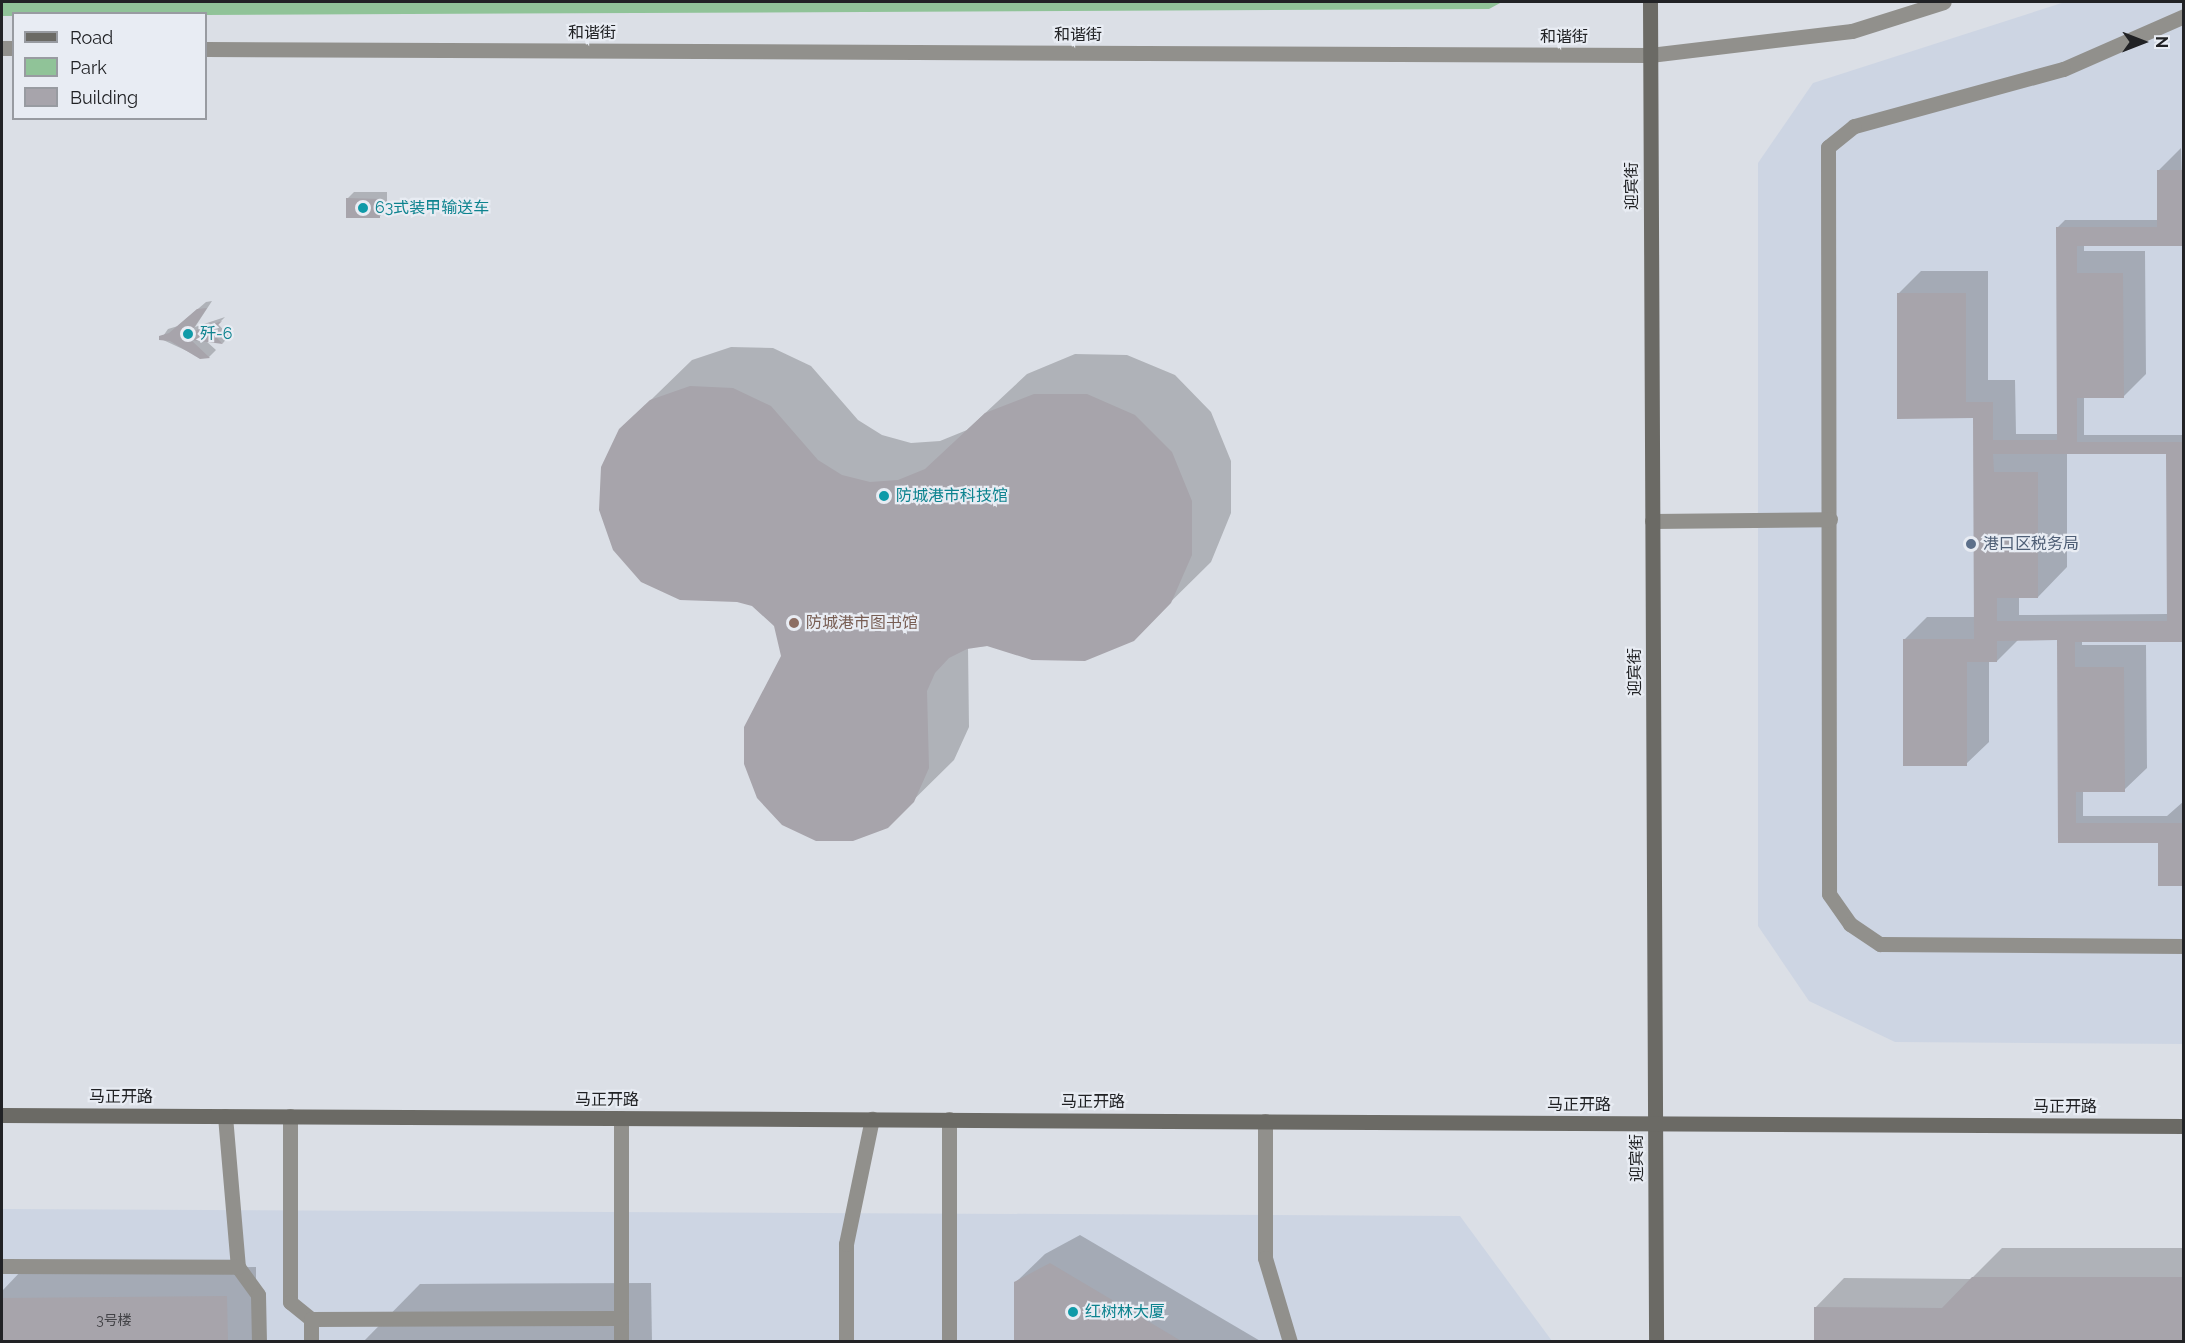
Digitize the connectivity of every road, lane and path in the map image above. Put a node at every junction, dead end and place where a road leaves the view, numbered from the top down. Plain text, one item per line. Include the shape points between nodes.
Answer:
1 (1650, 2) edge
2 (1944, 2) edge
3 (2184, 16) edge
4 (207, 49) edge
5 (1650, 55) junction
6 (1830, 519) junction
7 (1652, 521) junction
8 (2184, 946) edge
9 (2, 1115) edge
10 (225, 1116) junction
11 (290, 1116) junction
12 (621, 1118) junction
13 (872, 1119) junction
14 (949, 1119) junction
15 (1265, 1121) junction
16 (1655, 1123) junction
17 (2184, 1126) edge
18 (2, 1266) edge
19 (238, 1267) junction
20 (621, 1317) junction
21 (311, 1319) junction
22 (259, 1341) edge
23 (311, 1341) edge
24 (621, 1341) edge
25 (846, 1341) edge
26 (949, 1341) edge
27 (1290, 1341) edge
28 (1656, 1341) edge

1 - 5 main road, 迎宾街
2 - 5 street, 和谐街 via 1852,31
3 - 6 street via 2063,69 1854,126 1828,147
4 - 5 street, 和谐街
5 - 7 main road, 迎宾街
6 - 7 street
6 - 8 street via 1829,894 1850,924 1880,944
7 - 16 main road, 迎宾街
9 - 10 main road, 马正开路
10 - 11 main road, 马正开路
10 - 19 street
11 - 12 main road, 马正开路
11 - 21 street via 290,1302
12 - 13 main road, 马正开路
12 - 20 street
13 - 14 main road, 马正开路
13 - 25 street via 846,1244
14 - 15 main road, 马正开路
14 - 26 street
15 - 16 main road, 马正开路
15 - 27 street via 1265,1258
16 - 17 main road, 马正开路
16 - 28 main road, 迎宾街
18 - 19 street
19 - 22 street via 258,1295
20 - 21 street
20 - 24 street
21 - 23 street

